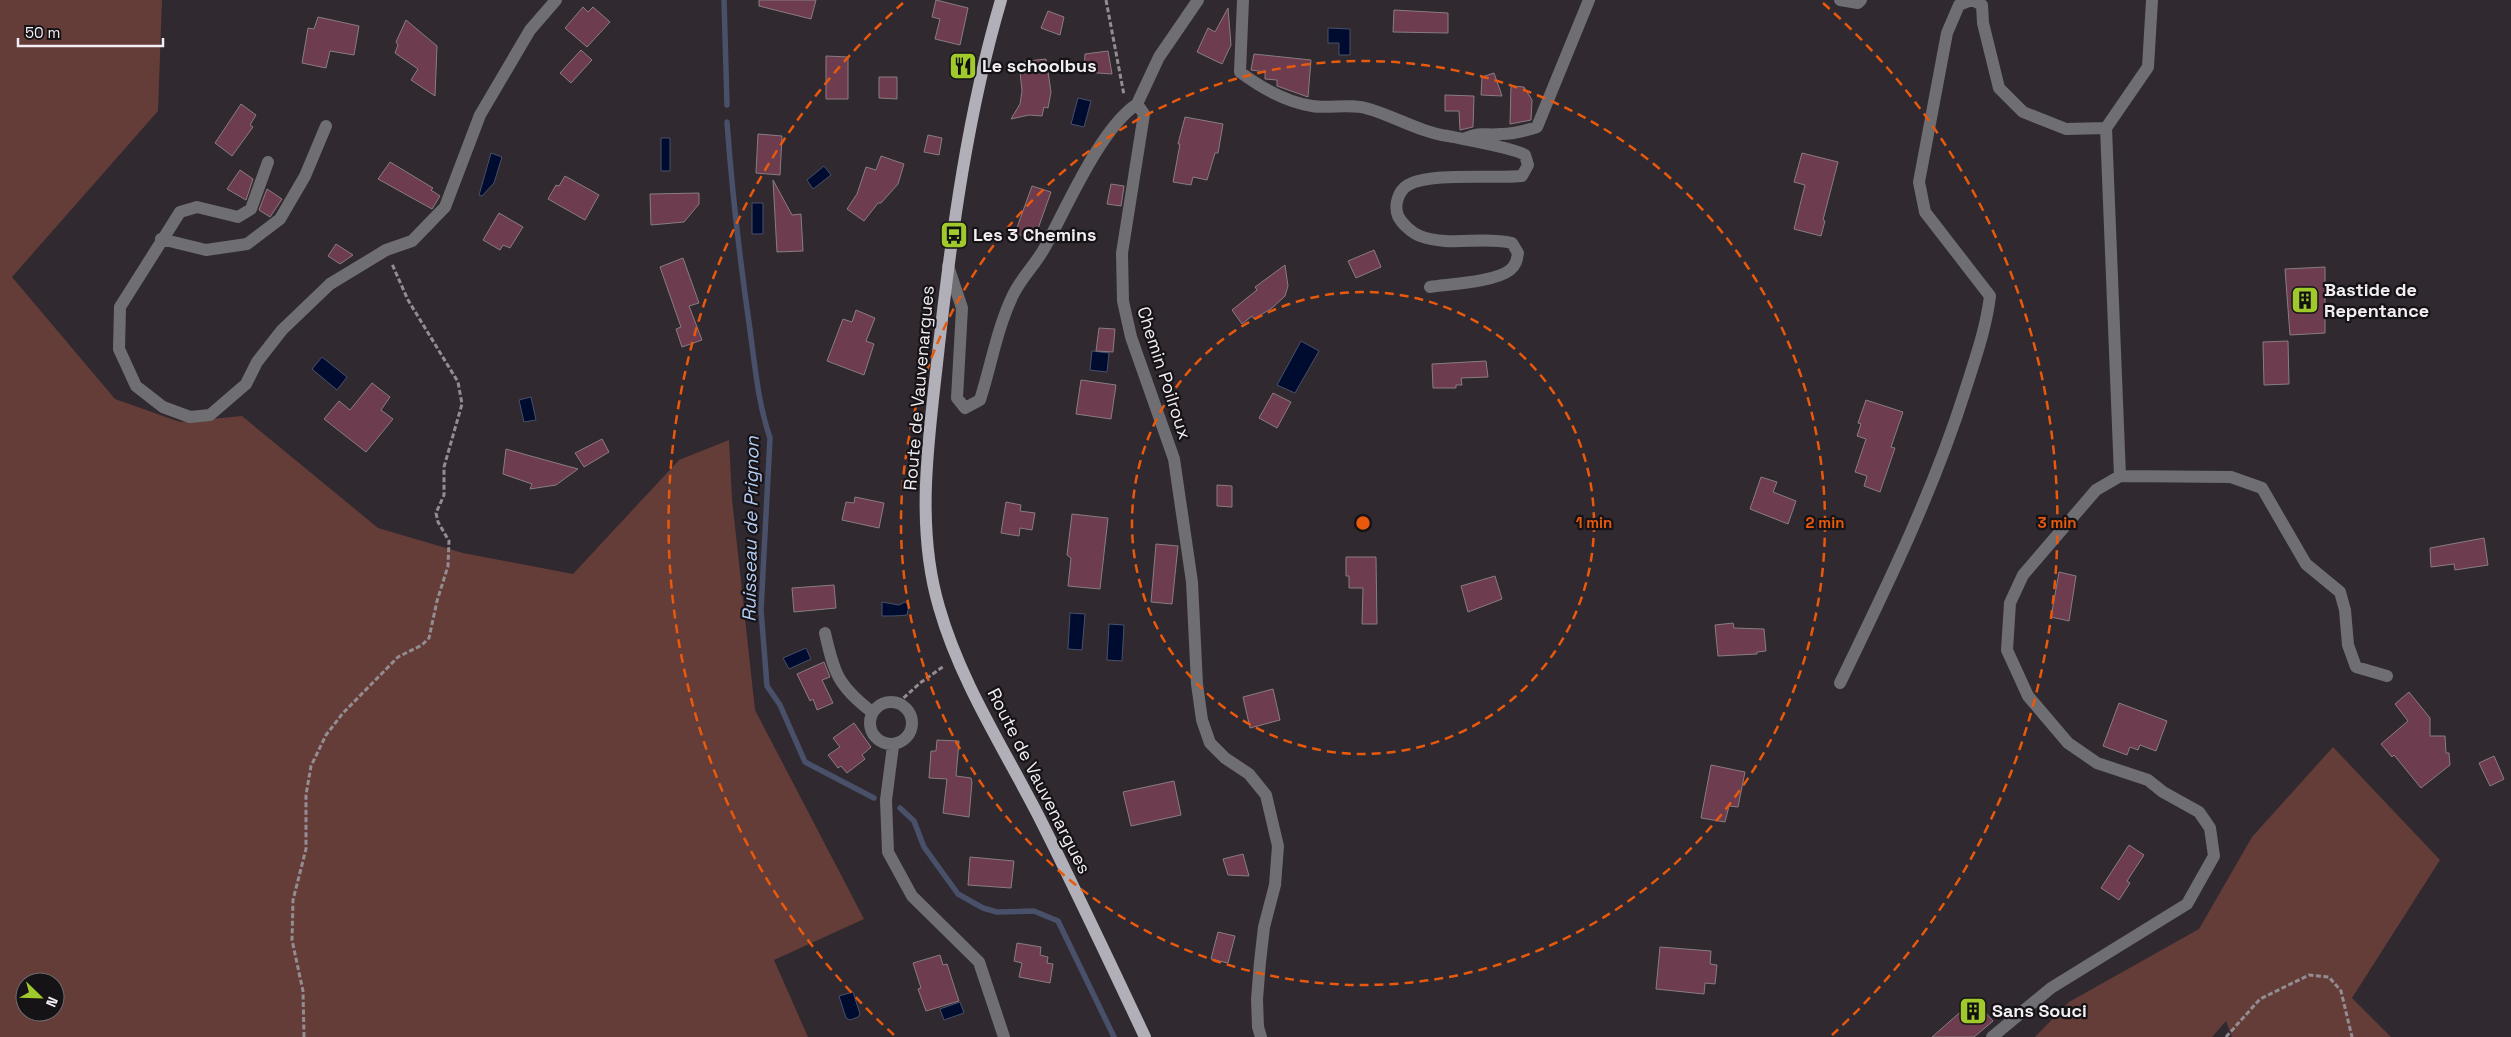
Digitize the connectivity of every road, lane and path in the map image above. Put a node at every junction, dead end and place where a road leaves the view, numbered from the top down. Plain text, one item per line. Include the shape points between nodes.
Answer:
1 (556, 0) edge
2 (1000, 0) edge
3 (1106, 0) edge
4 (1198, 0) edge
5 (1243, 0) edge
6 (1589, 0) edge
7 (1840, 0) edge
8 (1861, 0) edge
9 (2152, 0) edge
10 (1982, 2) edge
11 (1132, 108) junction
12 (326, 126) dead end
13 (2106, 128) junction
14 (1466, 138) junction
15 (268, 162) dead end
16 (161, 239) junction
17 (386, 250) junction
18 (948, 266) junction
19 (1430, 287) dead end
20 (2120, 476) junction
21 (825, 633) dead end
22 (958, 659) junction
23 (2387, 676) dead end
24 (1840, 683) dead end
25 (898, 703) junction
26 (872, 712) junction
27 (893, 746) junction
28 (304, 1037) edge
29 (1004, 1037) edge
30 (1145, 1037) edge
31 (1261, 1037) edge
32 (1992, 1037) edge
33 (2226, 1037) edge
34 (2352, 1037) edge

1 - 17 street via 530,30 480,115 445,207 412,241
2 - 18 main road, Route de Vauvenargues via 970,128
3 - 11 path
4 - 11 street via 1158,57
5 - 14 street via 1240,72 1254,82 1311,106 1368,108 1399,122 1446,136
6 - 14 street via 1537,127 1499,135 1478,132
7 - 8 street via 1858,3
9 - 13 street via 2148,67
10 - 13 street via 1983,24 1998,88 2023,112 2066,129
10 - 24 street via 1972,0 1959,5 1947,33 1919,182 1925,212 1990,296 1987,320 1948,445 1894,571
11 - 18 street via 1105,139 1066,204 1044,249 1013,294 980,400 965,408 957,398 962,308
11 - 31 street, Chemin Poilroux via 1144,114 1122,253 1123,301 1131,337 1174,459 1192,582 1202,720 1210,743 1249,774 1266,795 1278,846 1275,885 1264,927 1260,962 1257,999
12 - 16 street via 305,176 280,219 247,244 206,250
13 - 20 street
14 - 19 street via 1519,151 1528,159 1526,171 1522,176 1512,177 1419,181 1400,191 1398,216 1412,233 1422,237 1512,243 1518,253 1516,262 1509,271 1494,277
15 - 16 street via 252,209 238,217 197,207 180,212
16 - 17 street via 120,306 119,349 136,386 163,407 190,416 210,415 246,384 257,362 282,330 330,284
17 - 28 path via 408,300 458,382 462,404 444,466 444,495 436,513 449,541 448,566 429,638 398,657 343,713 326,735 311,766 306,795 306,848 294,900 292,940 303,991
18 - 22 main road, Route de Vauvenargues via 927,458 925,532 938,604
20 - 23 street via 2231,477 2262,488 2306,564 2340,592 2348,645 2356,667
20 - 32 street via 2096,490 2023,575 2010,603 2007,650 2028,696 2068,743 2097,763 2148,780 2199,812 2210,828 2214,856 2187,904 2051,988
21 - 26 street via 838,680
22 - 25 path via 937,670
22 - 30 main road, Route de Vauvenargues via 1039,816
25 - 26 street via 883,702
25 - 27 street via 906,706 912,715 912,725 906,740
26 - 27 street via 871,732 884,744
27 - 29 street via 886,800 888,852 912,896 979,962
33 - 34 path via 2260,999 2309,975 2329,977 2341,991

